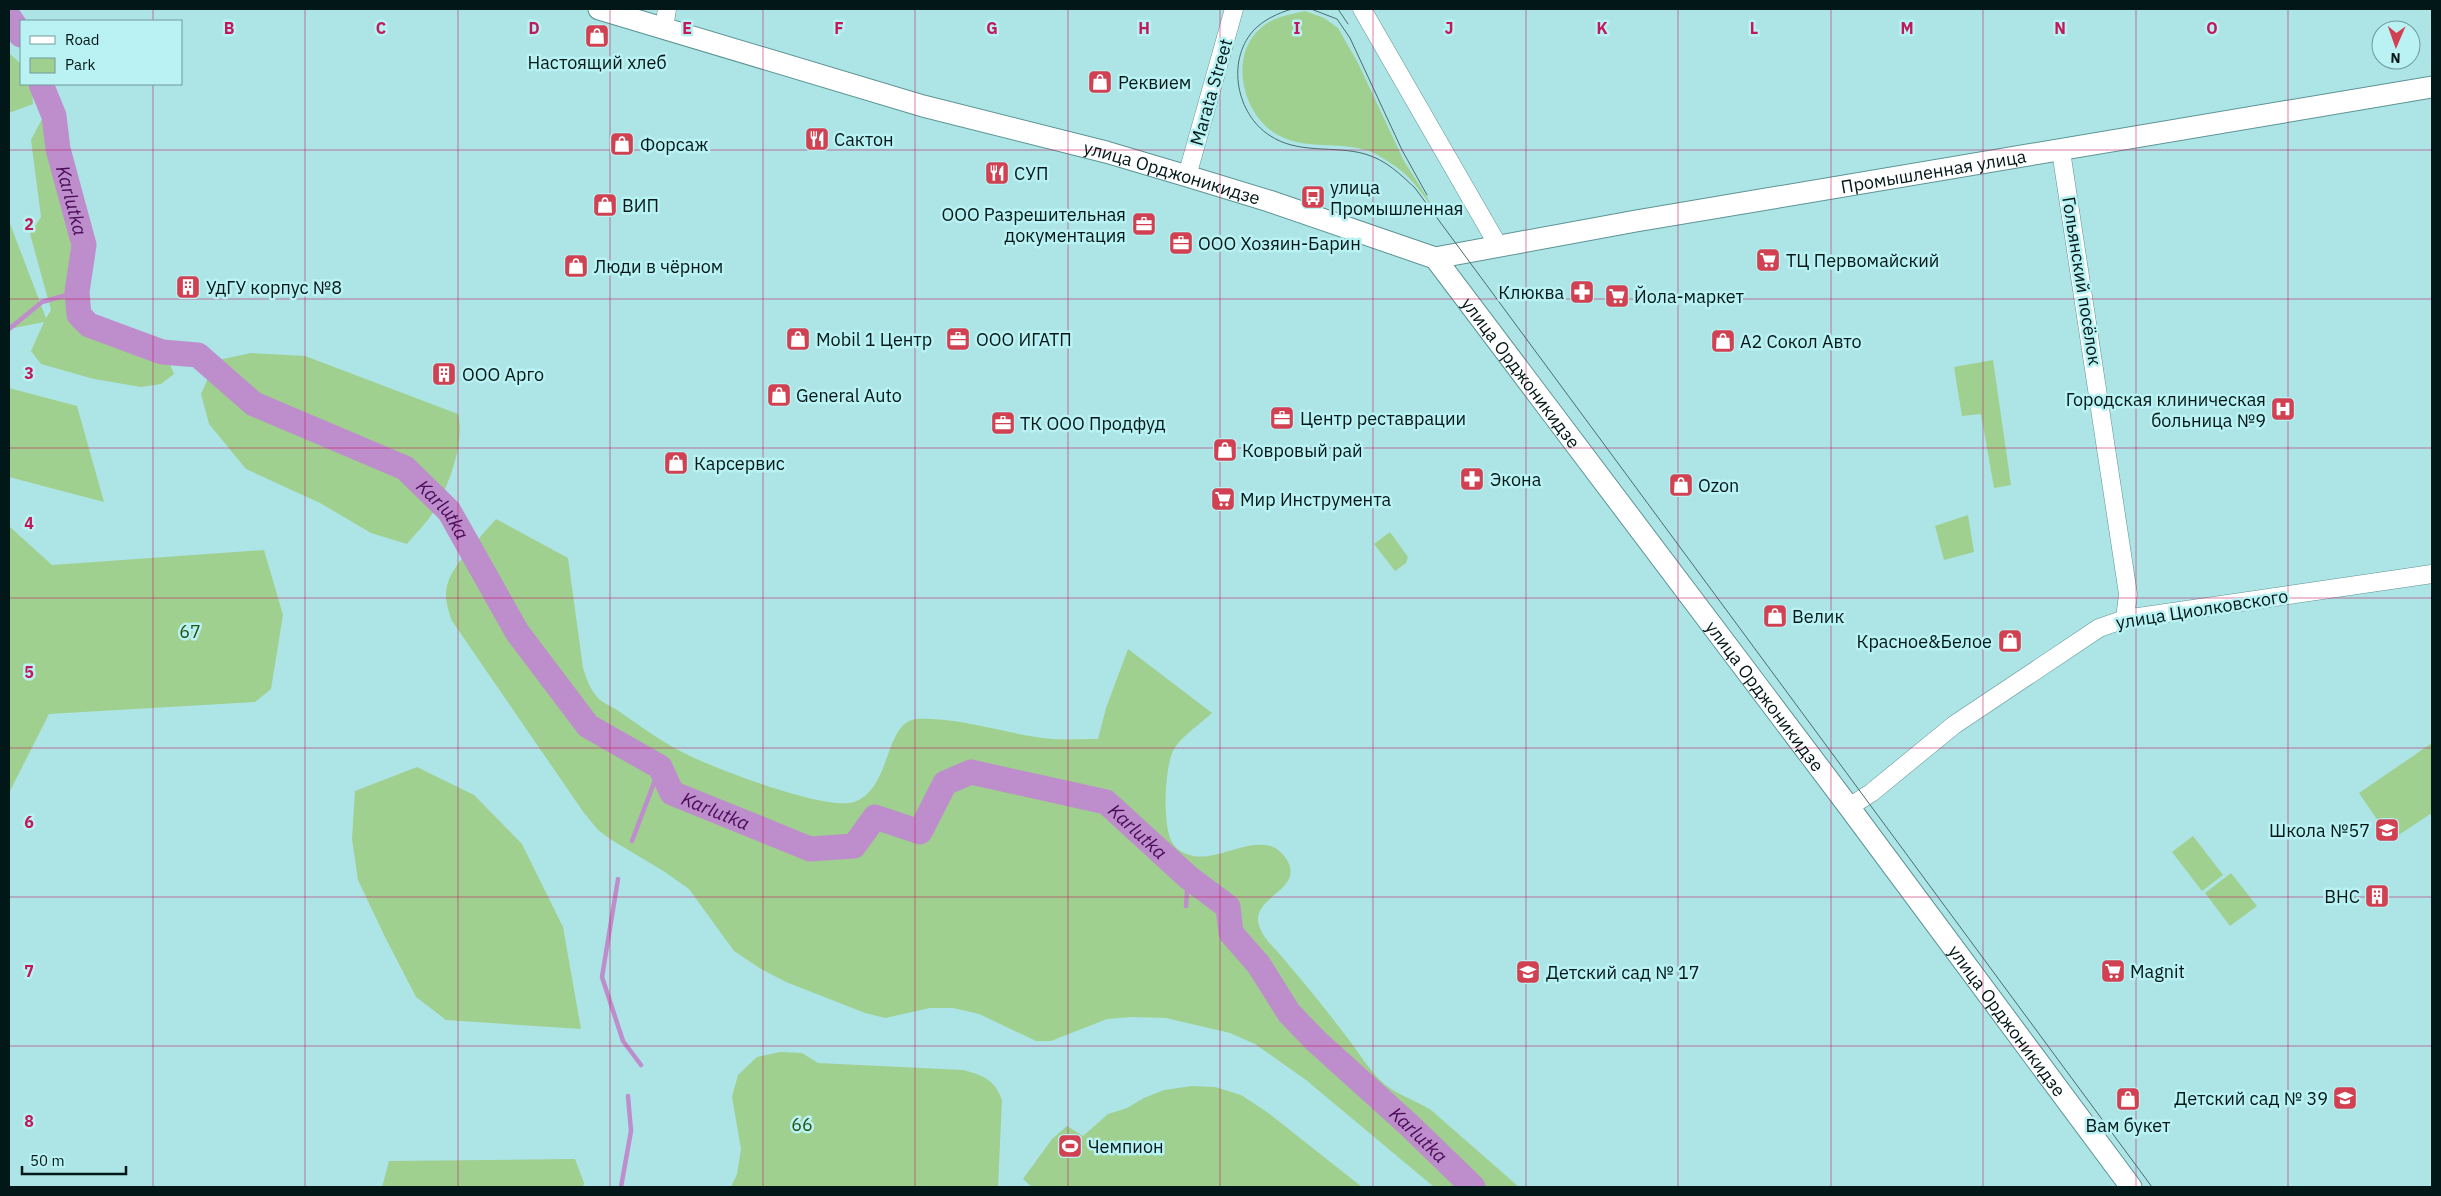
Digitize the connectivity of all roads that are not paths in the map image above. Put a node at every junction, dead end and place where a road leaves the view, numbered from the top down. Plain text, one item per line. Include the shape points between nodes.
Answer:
1 (598, 9) edge
2 (1234, 9) edge
3 (1362, 9) edge
4 (666, 18) edge
5 (2432, 87) edge
6 (2061, 151) junction
7 (1187, 176) junction
8 (1499, 247) junction
9 (1435, 258) junction
10 (2432, 574) edge
11 (2125, 619) junction
12 (1849, 807) junction
13 (2131, 1187) edge

1 - 4 main road, улица Орджоникидзе
2 - 7 street, Marata Street
3 - 8 street
4 - 7 main road, улица Орджоникидзе via 923,106
5 - 6 main road, Промышленная улица
6 - 8 main road, Промышленная улица via 1636,221
6 - 11 street, Гольянский посёлок via 2128,594
7 - 9 main road, улица Орджоникидзе
8 - 9 main road, Промышленная улица
9 - 12 main road, улица Орджоникидзе
10 - 11 street, улица Циолковского
11 - 12 street, улица Циолковского via 2098,628 1954,725 1871,793
12 - 13 main road, улица Орджоникидзе

